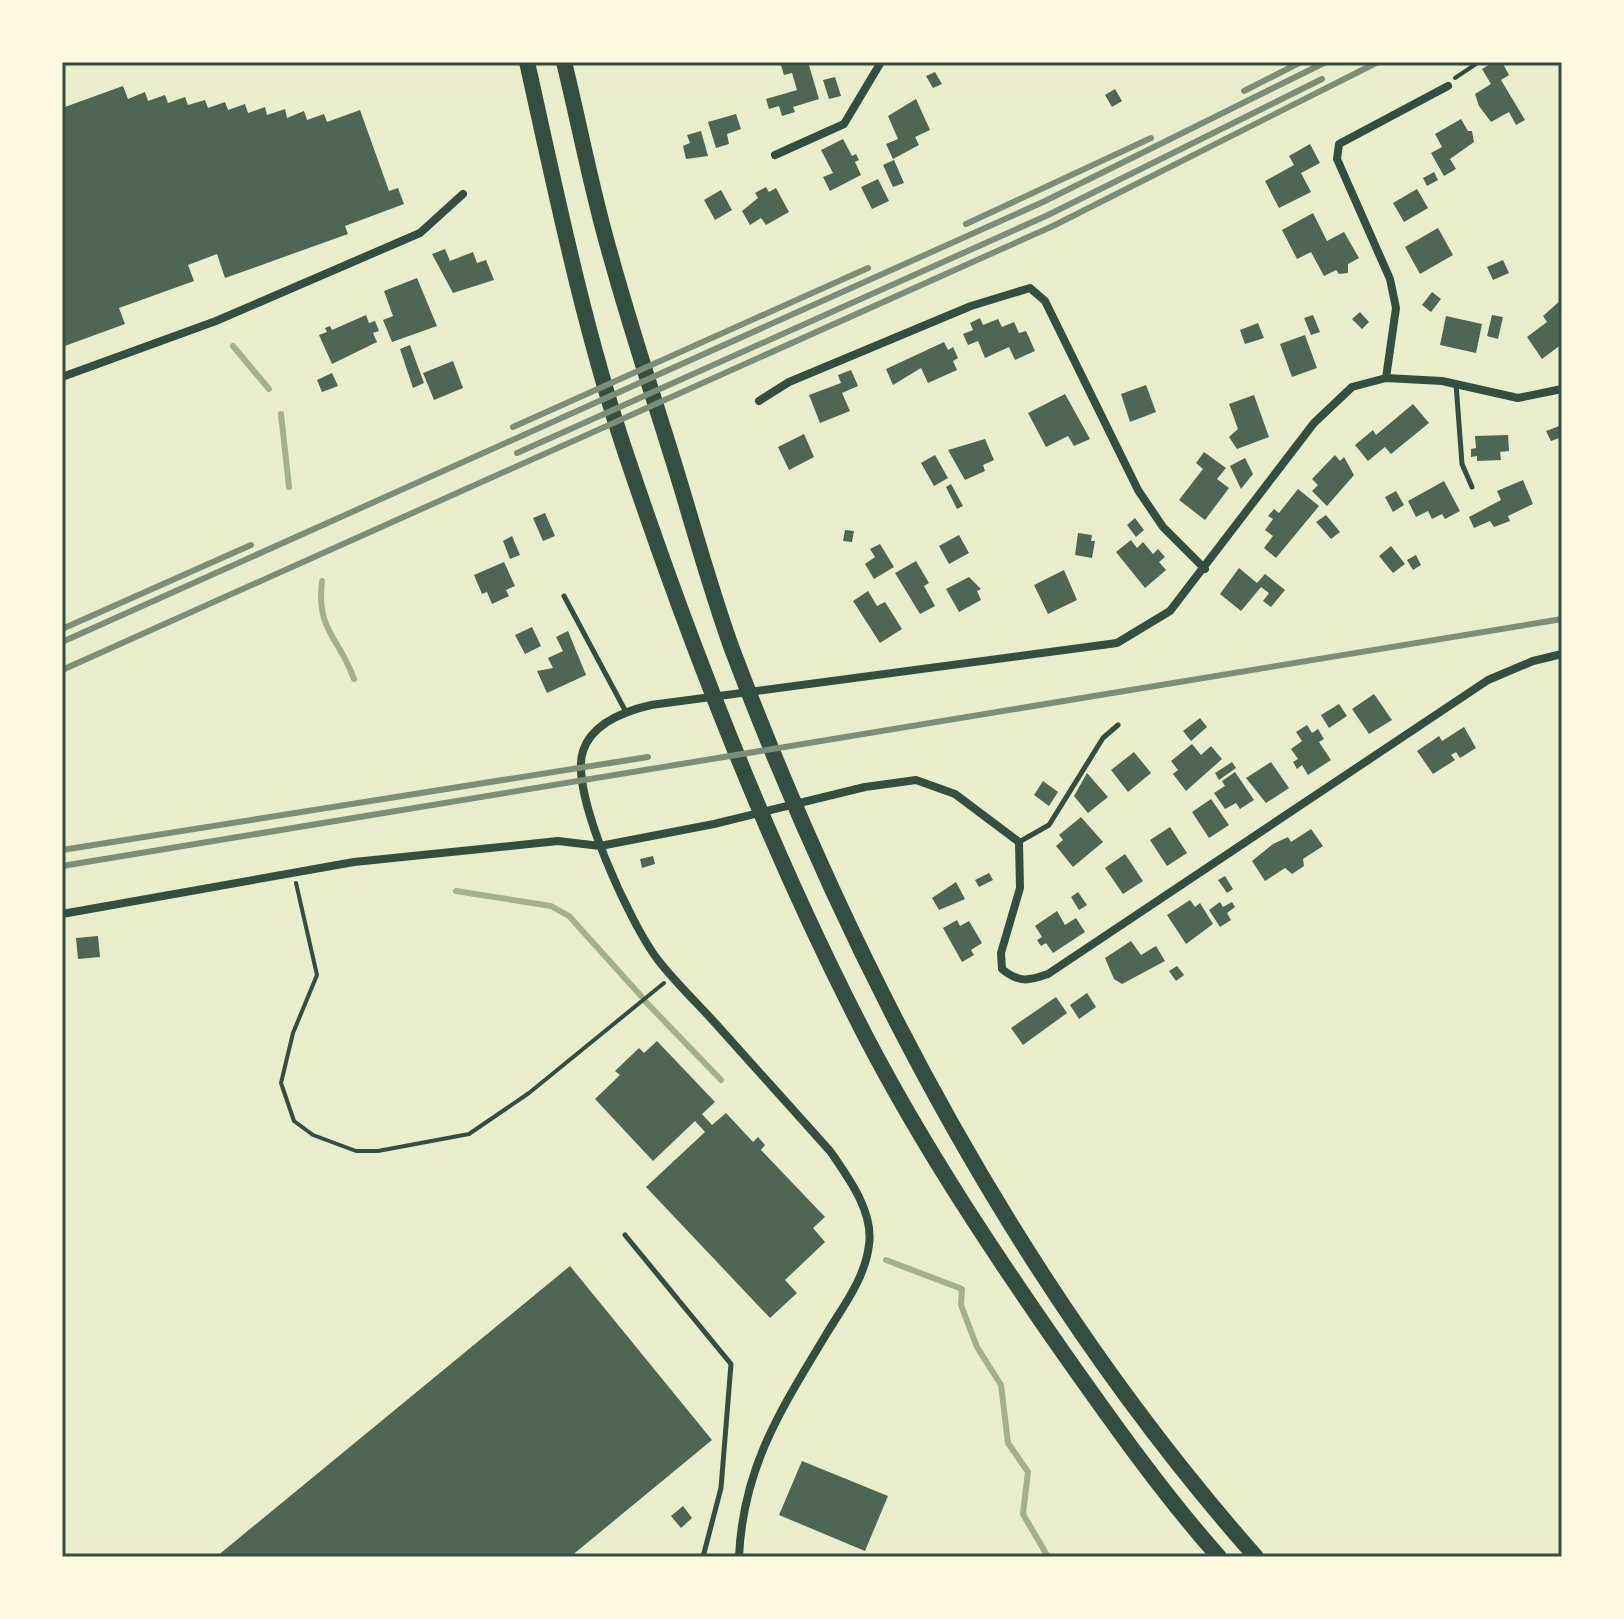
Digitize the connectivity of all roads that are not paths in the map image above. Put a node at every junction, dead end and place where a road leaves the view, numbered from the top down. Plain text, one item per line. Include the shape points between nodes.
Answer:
1 (527, 62) edge
2 (564, 62) edge
3 (881, 62) edge
4 (1448, 86) dead end
5 (775, 155) dead end
6 (463, 194) dead end
7 (62, 377) edge
8 (1386, 378) junction
9 (1456, 384) junction
10 (1562, 389) edge
11 (759, 401) dead end
12 (1472, 487) dead end
13 (1205, 569) junction
14 (564, 596) dead end
15 (1562, 654) edge
16 (626, 712) junction
17 (1118, 725) dead end
18 (1019, 842) junction
19 (600, 846) junction
20 (62, 914) edge
21 (625, 1235) dead end
22 (703, 1557) edge
23 (739, 1557) edge
24 (1219, 1557) edge
25 (1256, 1557) edge

1 - 24 highway via 563,223 624,449 742,762 806,911 867,1039 961,1200 1109,1418
2 - 25 highway via 610,254 721,617 841,907 963,1147 1036,1265 1131,1401
3 - 5 street via 844,124
4 - 8 street via 1339,144 1337,159 1393,293 1395,326
6 - 7 street via 420,233 216,321
8 - 9 street
8 - 13 street via 1352,387 1314,423
9 - 10 street via 1518,398
9 - 12 lane via 1462,464
11 - 13 street via 789,382 887,341 1030,288 1045,301 1138,490 1163,527
13 - 16 street via 1170,611 1117,643
14 - 16 lane
15 - 18 street via 1488,680 1048,974 1028,981 1015,980 1002,969 1001,953 1020,888
16 - 19 street via 599,727 581,754
17 - 18 lane via 1103,738 1049,825
18 - 19 street via 955,794 916,780
19 - 20 street via 558,841 354,862
19 - 23 street via 632,919 673,976 830,1151 851,1181 866,1217 870,1243 862,1275 767,1434 751,1481
21 - 22 lane via 731,1364 721,1488

